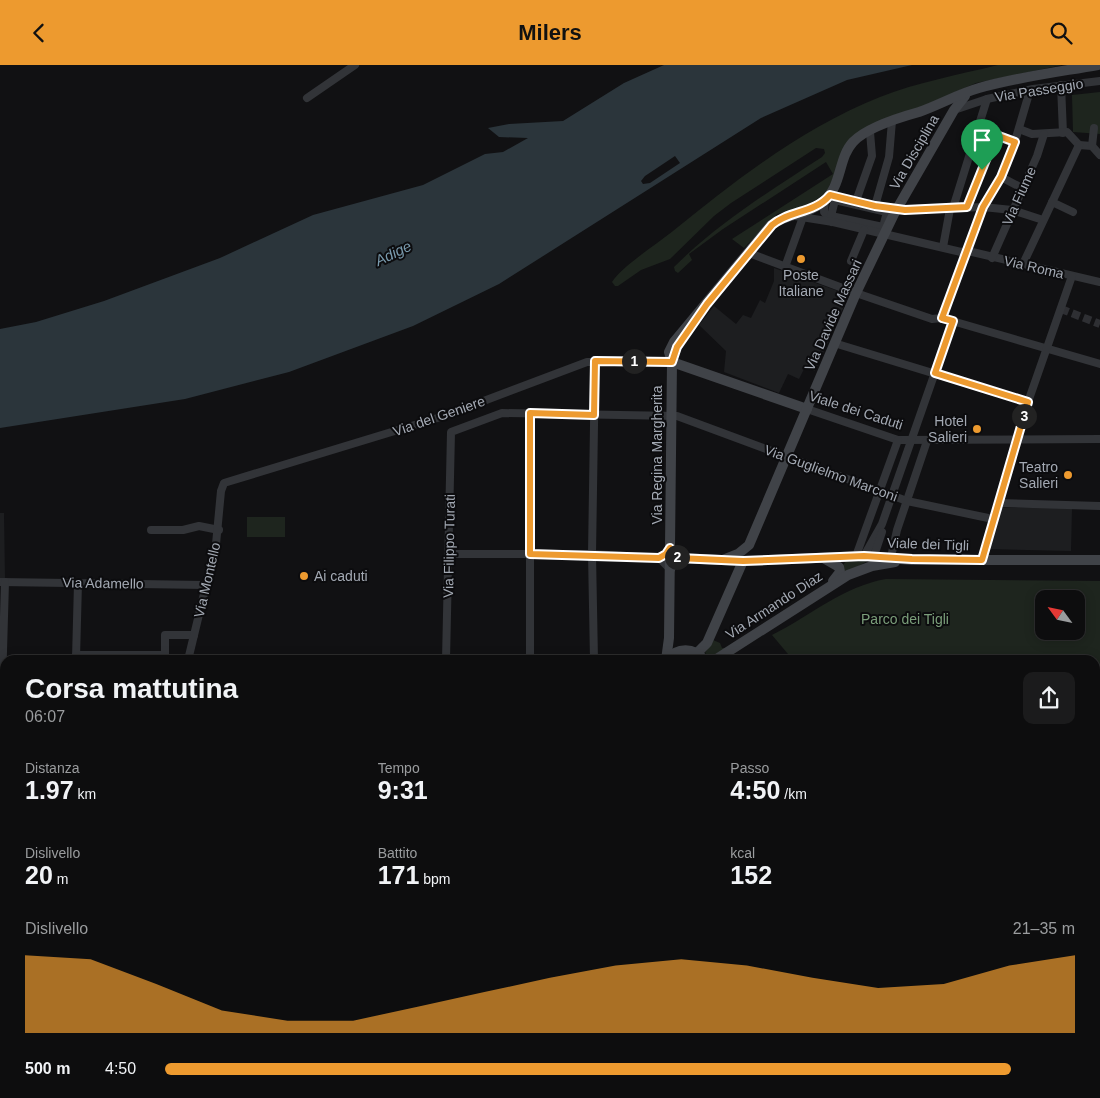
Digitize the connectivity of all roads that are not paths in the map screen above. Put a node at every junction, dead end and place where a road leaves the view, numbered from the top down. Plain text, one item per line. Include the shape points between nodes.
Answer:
1 (355, 65) edge
2 (1098, 65) edge
3 (1100, 81) edge
4 (1061, 85) junction
5 (972, 91) junction
6 (1027, 91) junction
7 (307, 98) dead end
8 (987, 99) junction
9 (954, 110) junction
10 (920, 111) junction
11 (892, 121) junction
12 (1094, 128) dead end
13 (978, 129) junction
14 (1019, 129) junction
15 (870, 131) junction
16 (1063, 133) junction
17 (1044, 134) junction
18 (996, 135) junction
19 (1015, 142) junction
20 (1079, 145) junction
21 (1092, 146) junction
22 (1100, 155) edge
23 (1001, 177) junction
24 (1022, 188) junction
25 (825, 200) junction
26 (856, 201) junction
27 (1052, 202) junction
28 (875, 206) junction
29 (967, 207) junction
30 (983, 207) junction
31 (898, 208) junction
32 (952, 209) junction
33 (1012, 210) junction
34 (1072, 212) dead end
35 (785, 217) junction
36 (807, 218) junction
37 (832, 219) junction
38 (1043, 220) junction
39 (864, 230) junction
40 (886, 235) junction
41 (943, 247) junction
42 (968, 251) junction
43 (749, 253) junction
44 (992, 257) junction
45 (851, 261) dead end
46 (1023, 264) junction
47 (785, 267) junction
48 (1072, 276) junction
49 (1100, 282) edge
50 (856, 293) junction
51 (942, 318) junction
52 (953, 321) junction
53 (834, 343) junction
54 (1046, 349) junction
55 (595, 361) junction
56 (672, 362) junction
57 (1100, 364) edge
58 (935, 373) junction
59 (1028, 402) junction
60 (807, 409) junction
61 (530, 413) junction
62 (594, 415) junction
63 (671, 416) junction
64 (451, 431) joint
65 (1100, 439) edge
66 (898, 440) junction
67 (1017, 440) junction
68 (912, 441) junction
69 (927, 441) junction
70 (786, 456) junction
71 (880, 490) junction
72 (892, 496) junction
73 (220, 500) joint
74 (907, 501) junction
75 (998, 503) junction
76 (1100, 506) edge
77 (993, 519) junction
78 (882, 525) junction
79 (151, 530) dead end
80 (219, 530) junction
81 (748, 545) junction
82 (670, 549) junction
83 (449, 554) junction
84 (530, 554) junction
85 (592, 554) junction
86 (860, 556) junction
87 (875, 557) junction
88 (891, 557) junction
89 (659, 558) junction
90 (678, 558) junction
91 (815, 558) junction
92 (757, 559) junction
93 (912, 559) junction
94 (723, 560) junction
95 (982, 560) junction
96 (1100, 560) edge
97 (743, 561) junction
98 (670, 569) junction
99 (848, 575) junction
100 (2, 583) edge
101 (78, 583) junction
102 (206, 585) junction
103 (829, 586) junction
104 (194, 635) junction
105 (734, 648) junction
106 (2, 655) edge
107 (76, 655) edge
108 (165, 655) edge
109 (189, 655) edge
110 (446, 655) edge
111 (530, 655) edge
112 (594, 655) edge
113 (667, 655) edge
114 (673, 655) edge
115 (696, 655) edge
116 (702, 655) edge
117 (723, 655) edge
118 (730, 655) edge

1 - 7 street
2 - 5 street
3 - 4 street, Via Passeggio
4 - 6 street, Via Passeggio
4 - 16 street
5 - 9 street, Via Disciplina
5 - 10 street
6 - 8 street, Via Passeggio
6 - 14 street
8 - 9 street, Via Passeggio
8 - 13 street
9 - 10 street
9 - 31 street, Via Disciplina
10 - 11 street
11 - 15 street
11 - 28 street via 889,157
12 - 21 street
13 - 18 street
13 - 32 street
14 - 17 street
14 - 19 street
15 - 25 street via 852,144
15 - 26 street via 872,156
16 - 17 street
16 - 20 street via 1072,135
17 - 24 street, Via Fiume
18 - 19 street
18 - 29 street
19 - 23 street
20 - 21 street
20 - 27 street
21 - 22 street
23 - 24 street
23 - 30 street
24 - 33 street, Via Fiume
25 - 26 street
25 - 35 street
25 - 36 street
25 - 37 street via 824,212
26 - 28 street
27 - 34 street
27 - 38 street
28 - 31 street
29 - 30 street
29 - 32 street
30 - 33 street
30 - 42 street
31 - 32 street
31 - 40 street, Via Disciplina
32 - 41 street
33 - 38 street
33 - 44 street, Via Fiume
35 - 36 street
35 - 43 street via 772,225
36 - 37 street
36 - 47 street
37 - 37 street via 835,200 887,212 883,227
37 - 39 street, Via Roma
38 - 46 street
39 - 40 street, Via Roma
39 - 45 street
40 - 41 street, Via Roma
40 - 50 street, Via Davide Massari
41 - 42 street, Via Roma
42 - 44 street, Via Roma
42 - 51 street
43 - 47 street
43 - 56 street via 707,304 677,347
44 - 46 street, Via Roma
46 - 48 street, Via Roma
47 - 50 street
48 - 49 street, Via Roma
48 - 54 street
50 - 51 street via 932,319
50 - 53 street, Via Davide Massari
51 - 52 street
52 - 54 street
52 - 58 street
53 - 58 street
53 - 60 street, Via Davide Massari
54 - 57 street
54 - 59 street
55 - 56 street, Via del Geniere
55 - 62 street
55 - 73 street, Via del Geniere via 408,427 227,482 222,487
56 - 60 street, Viale dei Caduti
56 - 63 street, Via Regina Margherita
58 - 59 street
58 - 68 street
59 - 67 street
60 - 66 street, Viale dei Caduti
60 - 70 street, Via Davide Massari
61 - 62 street, Via Guglielmo Marconi
61 - 64 street, Via Guglielmo Marconi via 502,413
61 - 84 street
62 - 63 street, Via Guglielmo Marconi
62 - 85 street
63 - 70 street, Via Guglielmo Marconi
63 - 82 street, Via Regina Margherita
64 - 83 street, Via Filippo Turati
65 - 67 street, Viale dei Caduti
66 - 68 street, Viale dei Caduti
66 - 71 street
67 - 69 street, Viale dei Caduti
67 - 75 street
68 - 69 street, Viale dei Caduti
68 - 72 street
69 - 74 street
70 - 71 street, Via Guglielmo Marconi
70 - 81 street, Via Davide Massari
71 - 72 street, Via Guglielmo Marconi
71 - 86 street
72 - 74 street, Via Guglielmo Marconi
72 - 78 street
73 - 80 street, Via Montello
74 - 77 street, Via Guglielmo Marconi
74 - 88 street
75 - 76 street
75 - 77 street
77 - 95 street
78 - 86 street
78 - 87 street
79 - 80 street via 183,530 199,526
80 - 102 street, Via Montello
81 - 92 street via 748,551
81 - 94 street via 738,554
82 - 89 street
82 - 90 street
82 - 98 street, Via Regina Margherita
83 - 84 street
83 - 110 street, Via Filippo Turati
84 - 85 street
84 - 111 street
85 - 89 street
85 - 112 street
86 - 87 street, Viale dei Tigli
86 - 91 street, Viale dei Tigli
87 - 88 street, Viale dei Tigli
87 - 99 street, Via Armando Diaz
88 - 93 street, Viale dei Tigli
89 - 98 street
90 - 94 street, Viale dei Tigli
90 - 98 street
91 - 92 street, Viale dei Tigli
91 - 103 street, Viale dei Tigli via 832,561 839,567 840,572
92 - 97 street, Viale dei Tigli
93 - 95 street, Viale dei Tigli
93 - 99 street, Via Armando Diaz via 884,563
94 - 97 street, Viale dei Tigli
95 - 96 street, Viale dei Tigli
97 - 116 street
98 - 113 street, Via Regina Margherita
99 - 103 street, Via Armando Diaz
100 - 101 street, Via Adamello
100 - 106 street
101 - 102 street, Via Adamello
101 - 107 street
102 - 104 street, Via Montello
103 - 105 street, Via Armando Diaz
104 - 108 street via 166,635
104 - 109 street, Via Montello
105 - 117 street, Via Armando Diaz
105 - 118 street
114 - 115 street via 684,650

